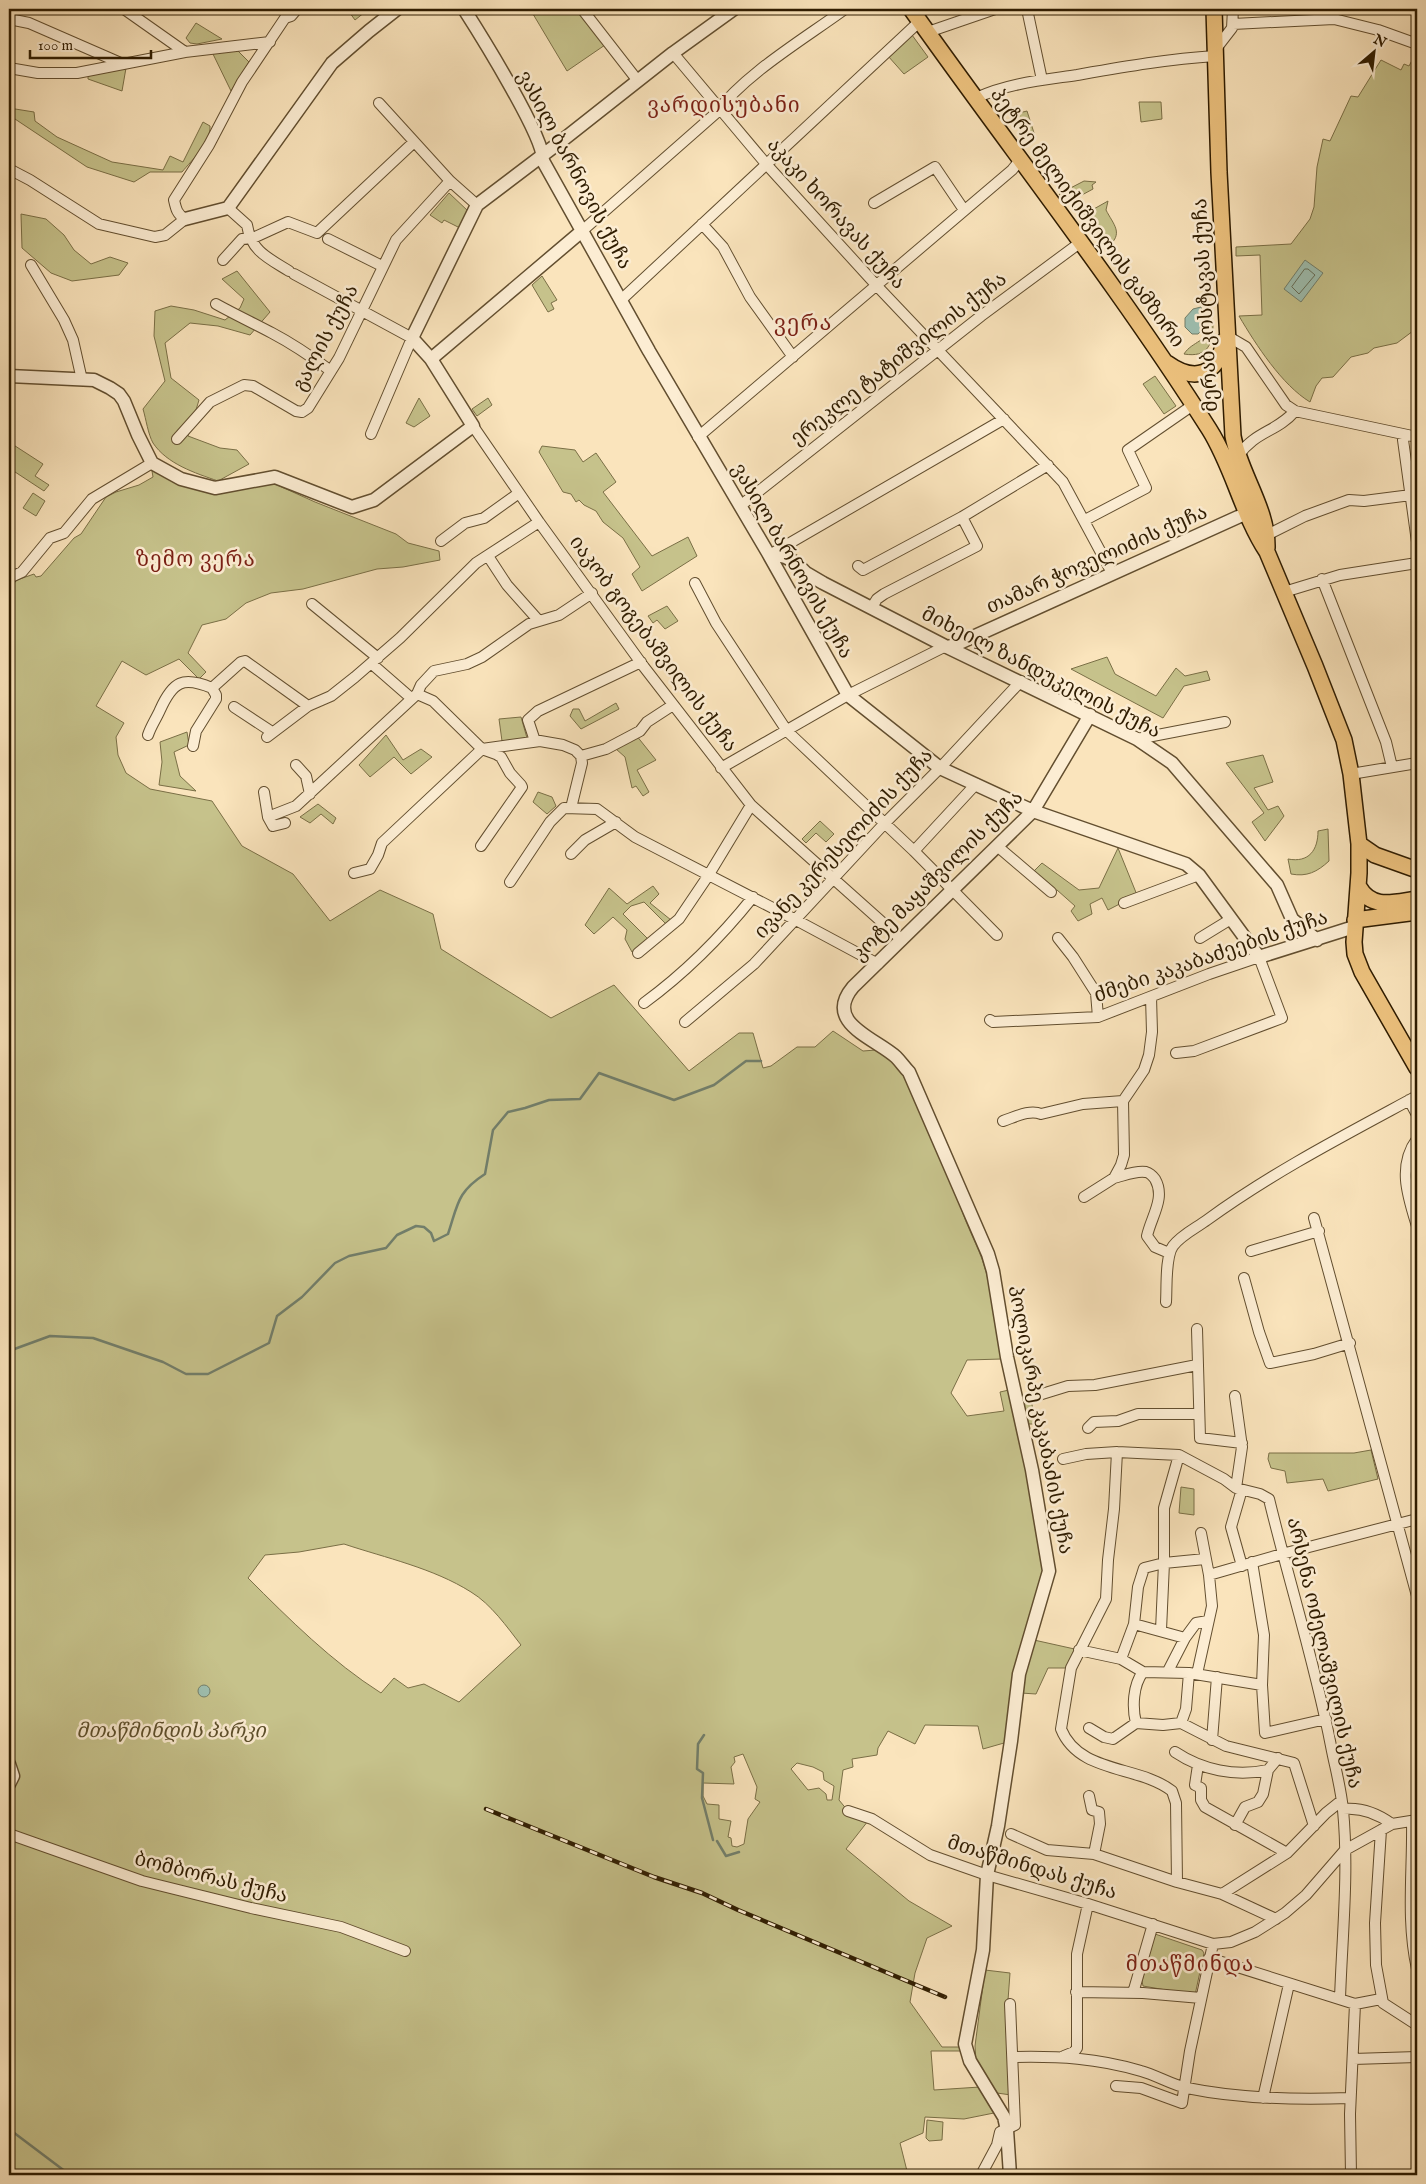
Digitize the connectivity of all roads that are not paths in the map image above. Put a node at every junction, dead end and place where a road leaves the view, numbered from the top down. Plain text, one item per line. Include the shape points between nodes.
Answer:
1 (124, 9) edge
2 (297, 9) edge
3 (398, 9) edge
4 (464, 9) edge
5 (582, 9) edge
6 (734, 9) edge
7 (845, 9) edge
8 (995, 9) edge
9 (1027, 9) edge
10 (1214, 9) edge
11 (1233, 9) edge
12 (283, 13) edge
13 (9, 19) edge
14 (920, 21) edge
15 (1233, 24) junction
16 (270, 42) junction
17 (1417, 44) edge
18 (185, 52) junction
19 (673, 53) junction
20 (1215, 53) junction
21 (123, 64) junction
22 (9, 68) edge
23 (1042, 80) junction
24 (638, 81) junction
25 (976, 98) junction
26 (379, 103) dead end
27 (719, 109) junction
28 (414, 142) junction
29 (544, 154) junction
30 (1021, 159) junction
31 (767, 165) junction
32 (9, 169) edge
33 (450, 181) junction
34 (874, 203) dead end
35 (477, 205) junction
36 (228, 208) junction
37 (964, 210) junction
38 (186, 219) junction
39 (702, 224) junction
40 (582, 231) junction
41 (249, 238) junction
42 (328, 239) dead end
43 (1081, 242) junction
44 (223, 260) dead end
45 (32, 264) dead end
46 (382, 266) junction
47 (877, 286) junction
48 (621, 300) junction
49 (216, 304) dead end
50 (362, 310) junction
51 (1228, 317) junction
52 (1229, 337) junction
53 (412, 338) junction
54 (938, 350) junction
55 (793, 357) junction
56 (431, 359) junction
57 (1166, 362) junction
58 (331, 371) junction
59 (9, 376) edge
60 (82, 380) junction
61 (1193, 405) junction
62 (1295, 411) junction
63 (1004, 419) junction
64 (472, 426) junction
65 (371, 434) dead end
66 (1404, 435) junction
67 (698, 437) junction
68 (1417, 438) edge
69 (177, 439) dead end
70 (1231, 456) junction
71 (152, 463) junction
72 (1048, 465) junction
73 (519, 493) junction
74 (1411, 496) junction
75 (740, 506) junction
76 (1254, 515) junction
77 (962, 517) junction
78 (1085, 520) junction
79 (539, 522) junction
80 (1267, 535) junction
81 (441, 541) dead end
82 (794, 541) junction
83 (1417, 542) edge
84 (1267, 552) junction
85 (770, 553) junction
86 (488, 556) junction
87 (795, 562) junction
88 (1417, 563) edge
89 (858, 566) dead end
90 (1112, 573) junction
91 (9, 578) edge
92 (1322, 579) junction
93 (695, 583) dead end
94 (1284, 592) junction
95 (592, 593) junction
96 (312, 604) dead end
97 (872, 607) junction
98 (539, 621) junction
99 (947, 646) junction
100 (375, 661) junction
101 (641, 662) junction
102 (1020, 681) junction
103 (212, 688) junction
104 (848, 695) junction
105 (414, 696) junction
106 (673, 705) junction
107 (308, 706) junction
108 (234, 707) dead end
109 (1090, 715) junction
110 (1225, 722) dead end
111 (787, 731) junction
112 (148, 736) dead end
113 (1137, 739) junction
114 (535, 740) junction
115 (193, 746) dead end
116 (482, 749) junction
117 (581, 756) junction
118 (1417, 763) edge
119 (296, 765) dead end
120 (1392, 767) junction
121 (721, 768) junction
122 (940, 768) junction
123 (1351, 774) junction
124 (976, 784) junction
125 (264, 792) dead end
126 (310, 794) junction
127 (750, 806) junction
128 (571, 808) junction
129 (1033, 811) junction
130 (268, 817) junction
131 (616, 822) junction
132 (285, 824) dead end
133 (884, 824) junction
134 (1359, 844) junction
135 (480, 846) dead end
136 (997, 846) junction
137 (914, 851) junction
138 (571, 854) dead end
139 (1417, 870) edge
140 (354, 873) dead end
141 (1199, 875) junction
142 (708, 876) junction
143 (1417, 879) edge
144 (833, 880) junction
145 (1359, 880) junction
146 (510, 882) dead end
147 (954, 890) junction
148 (1051, 892) dead end
149 (753, 898) junction
150 (1417, 899) edge
151 (1124, 902) dead end
152 (1417, 912) edge
153 (1231, 919) junction
154 (796, 920) junction
155 (1355, 924) junction
156 (997, 935) dead end
157 (1058, 938) dead end
158 (1200, 938) dead end
159 (902, 940) junction
160 (1317, 940) junction
161 (638, 953) dead end
162 (1259, 957) junction
163 (878, 964) junction
164 (1151, 997) junction
165 (644, 1003) dead end
166 (844, 1011) joint
167 (1098, 1017) junction
168 (990, 1020) dead end
169 (685, 1022) dead end
170 (1176, 1053) dead end
171 (1417, 1068) edge
172 (1413, 1098) edge
173 (1123, 1101) junction
174 (1417, 1115) edge
175 (1003, 1121) dead end
176 (1417, 1139) edge
177 (1114, 1178) junction
178 (1084, 1197) dead end
179 (1314, 1218) dead end
180 (1417, 1226) edge
181 (1319, 1231) junction
182 (1251, 1251) dead end
183 (1169, 1253) junction
184 (1244, 1278) dead end
185 (1166, 1302) dead end
186 (1197, 1329) dead end
187 (1350, 1342) junction
188 (1197, 1365) junction
189 (1235, 1396) dead end
190 (1029, 1398) dead end
191 (1199, 1414) junction
192 (1088, 1428) dead end
193 (1242, 1442) junction
194 (1117, 1452) junction
195 (1179, 1455) junction
196 (1063, 1459) dead end
197 (1238, 1492) junction
198 (1417, 1519) edge
199 (1399, 1524) junction
200 (1200, 1533) dead end
201 (1282, 1554) junction
202 (1205, 1559) junction
203 (1252, 1562) junction
204 (1164, 1563) junction
205 (1242, 1566) junction
206 (1210, 1576) junction
207 (1417, 1596) edge
208 (1208, 1621) junction
209 (1134, 1624) junction
210 (1161, 1630) junction
211 (1184, 1638) junction
212 (1079, 1650) junction
213 (1121, 1659) junction
214 (1168, 1671) junction
215 (1193, 1673) junction
216 (1140, 1675) junction
217 (1217, 1677) junction
218 (1262, 1685) junction
219 (1326, 1720) junction
220 (1136, 1723) junction
221 (1182, 1723) junction
222 (1089, 1728) dead end
223 (1212, 1740) junction
224 (1175, 1752) dead end
225 (1278, 1758) junction
226 (9, 1764) edge
227 (1198, 1765) junction
228 (1268, 1770) junction
229 (9, 1784) edge
230 (1089, 1796) dead end
231 (1342, 1805) junction
232 (848, 1811) dead end
233 (1415, 1820) edge
234 (1392, 1824) junction
235 (1235, 1825) junction
236 (1314, 1826) junction
237 (1381, 1830) junction
238 (9, 1834) edge
239 (1011, 1834) dead end
240 (1345, 1850) junction
241 (1287, 1853) junction
242 (1094, 1854) junction
243 (987, 1875) junction
244 (1176, 1882) junction
245 (1222, 1894) junction
246 (1088, 1904) junction
247 (1276, 1919) junction
248 (1153, 1924) junction
249 (1213, 1944) junction
250 (405, 1951) dead end
251 (1209, 1958) junction
252 (1417, 1963) edge
253 (1289, 1984) junction
254 (1076, 1992) junction
255 (1133, 1992) junction
256 (1201, 1998) junction
257 (1381, 1999) junction
258 (1340, 2000) junction
259 (1010, 2004) dead end
260 (1355, 2004) junction
261 (1417, 2024) edge
262 (1064, 2056) junction
263 (1013, 2057) junction
264 (1417, 2057) edge
265 (1353, 2060) junction
266 (1116, 2086) dead end
267 (1185, 2088) junction
268 (1264, 2098) junction
269 (1350, 2098) junction
270 (1007, 2130) junction
271 (981, 2175) edge
272 (1010, 2175) edge
273 (1351, 2175) edge

1 - 18 street
2 - 12 street via 291,16
3 - 36 street via 332,63
4 - 29 street, ვასილ ბარნოვის ქუჩა via 523,110
5 - 24 street
6 - 19 street
7 - 27 street via 758,72
8 - 14 street
9 - 23 street
10 - 20 main road, მერაბ კოსტავას ქუჩა
11 - 15 street
12 - 16 street
13 - 21 street via 29,24
14 - 25 main road, პეტრე მელიქიშვილის გამზირი
14 - 31 street
15 - 17 street via 1334,19
15 - 20 street
16 - 18 street
16 - 38 street via 242,82 209,145 174,200 176,210
18 - 21 street
19 - 24 street
19 - 27 street, აკაკი ხორავას ქუჩა
20 - 23 street
20 - 51 main road, მერაბ კოსტავას ქუჩა
21 - 22 street via 77,73 38,73
23 - 25 street via 997,89
24 - 29 street
25 - 30 main road, პეტრე მელიქიშვილის გამზირი
26 - 28 street
27 - 31 street, აკაკი ხორავას ქუჩა
27 - 40 street
28 - 33 street
28 - 41 street via 317,233 288,222
29 - 35 street
29 - 40 street, ვასილ ბარნოვის ქუჩა via 543,161
30 - 37 street
30 - 43 main road, პეტრე მელიქიშვილის გამზირი
31 - 39 street
31 - 47 street, აკაკი ხორავას ქუჩა
32 - 38 street via 99,224 165,236
33 - 35 street
33 - 46 street, გალის ქუჩა via 396,240
34 - 37 street via 935,167
35 - 53 street
36 - 38 street
36 - 41 street via 247,225
37 - 47 street
39 - 48 street
39 - 55 street via 724,247 750,297
40 - 48 street, ვასილ ბარნოვის ქუჩა
40 - 56 street
41 - 44 street via 242,239
41 - 50 street via 262,255
42 - 46 street
43 - 54 street, ერეკლე ტატიშვილის ქუჩა
43 - 57 main road, პეტრე მელიქიშვილის გამზირი
45 - 60 street via 73,340
46 - 50 street, გალის ქუჩა
47 - 54 street, აკაკი ხორავას ქუჩა
47 - 55 street
48 - 67 street, ვასილ ბარნოვის ქუჩა
49 - 58 street via 271,332
50 - 53 street
50 - 58 street, გალის ქუჩა
51 - 52 main road, მერაბ კოსტავას ქუჩა
51 - 57 main road via 1222,350 1211,368 1192,375
52 - 62 street via 1246,347 1286,405
52 - 70 main road, მერაბ კოსტავას ქუჩა
53 - 56 street, იაკობ გოგებაშვილის ქუჩა
53 - 65 street
54 - 63 street, აკაკი ხორავას ქუჩა
54 - 75 street, ერეკლე ტატიშვილის ქუჩა
55 - 67 street
56 - 64 street, იაკობ გოგებაშვილის ქუჩა
57 - 61 main road, პეტრე მელიქიშვილის გამზირი
58 - 69 street, გალის ქუჩა via 308,408 302,412 253,386 244,385 210,402
59 - 60 street
60 - 71 street via 94,380 120,394
61 - 70 main road, პეტრე მელიქიშვილის გამზირი
61 - 78 street via 1128,450 1146,488
62 - 66 street
62 - 70 street
63 - 72 street, აკაკი ხორავას ქუჩა
63 - 82 street
64 - 71 street via 374,500 352,507 275,477 215,488 181,479
64 - 73 street, იაკობ გოგებაშვილის ქუჩა
66 - 68 street
66 - 74 street
67 - 75 street, ვასილ ბარნოვის ქუჩა
70 - 76 main road, მერაბ კოსტავას ქუჩა
71 - 91 street via 92,498 64,533 50,538 22,572
72 - 77 street
72 - 78 street, აკაკი ხორავას ქუჩა via 1063,482
73 - 79 street, იაკობ გოგებაშვილის ქუჩა
73 - 81 street via 484,518 465,523
74 - 80 street via 1349,500 1305,516
74 - 83 street
75 - 85 street, ვასილ ბარნოვის ქუჩა
76 - 80 main road, მერაბ კოსტავას ქუჩა
76 - 84 main road, მერაბ კოსტავას ქუჩა via 1258,538
76 - 90 street, თამარ ჭოველიძის ქუჩა via 1222,524
77 - 89 street via 863,570
77 - 97 street via 978,546 876,599
78 - 90 street, აკაკი ხორავას ქუჩა
79 - 86 street
79 - 95 street, იაკობ გოგებაშვილის ქუჩა
80 - 84 main road, მერაბ კოსტავას ქუჩა
82 - 85 street
82 - 87 street via 791,549
84 - 94 main road, მერაბ კოსტავას ქუჩა
85 - 87 street, მიხეილ ზანდუკელის ქუჩა
85 - 104 street, ვასილ ბარნოვის ქუჩა
86 - 98 street via 507,585
86 - 100 street via 462,576
87 - 97 street, მიხეილ ზანდუკელის ქუჩა via 810,576
88 - 92 street
90 - 99 street, თამარ ჭოველიძის ქუჩა
92 - 94 street
92 - 120 street via 1386,742
93 - 111 street via 716,623
94 - 123 main road, მერაბ კოსტავას ქუჩა via 1344,740
95 - 98 street via 559,614
95 - 101 street, იაკობ გოგებაშვილის ქუჩა
96 - 100 street
97 - 99 street, მიხეილ ზანდუკელის ქუჩა
98 - 105 street via 529,624 482,657 467,664 434,671
99 - 102 street, მიხეილ ზანდუკელის ქუჩა
99 - 104 street
100 - 105 street
100 - 107 street via 331,696
101 - 106 street, იაკობ გოგებაშვილის ქუჩა
101 - 114 street via 538,711 528,720
102 - 109 street, მიხეილ ზანდუკელის ქუჩა
102 - 122 street, ივანე კერესელიძის ქუჩა
103 - 107 street via 245,661
103 - 112 street via 197,682 180,682 170,690
103 - 115 street via 216,699 196,731
104 - 111 street
104 - 122 street, ვასილ ბარნოვის ქუჩა
105 - 116 street via 432,701
105 - 126 street
106 - 117 street via 646,722 640,731 606,749
106 - 121 street, იაკობ გოგებაშვილის ქუჩა
107 - 108 street via 269,734
109 - 113 street, მიხეილ ზანდუკელის ქუჩა
109 - 129 street, კოტე მაყაშვილის ქუჩა
110 - 113 street
111 - 121 street
111 - 133 street
113 - 160 street, მიხეილ ზანდუკელის ქუჩა via 1172,763 1276,885 1292,919
114 - 116 street
114 - 117 street via 564,745
116 - 135 street via 501,758 522,787
116 - 140 street via 382,843 370,869
117 - 128 street
118 - 120 street
119 - 126 street via 306,776
120 - 123 street
121 - 127 street, იაკობ გოგებაშვილის ქუჩა
122 - 124 street, ვასილ ბარნოვის ქუჩა
122 - 133 street, ივანე კერესელიძის ქუჩა
123 - 134 main road, მერაბ კოსტავას ქუჩა
124 - 129 street, ვასილ ბარნოვის ქუჩა
124 - 137 street
125 - 130 street
126 - 130 street via 296,806
127 - 142 street
127 - 144 street, იაკობ გოგებაშვილის ქუჩა
128 - 131 street via 597,809
128 - 146 street via 564,808 550,822
129 - 136 street, კოტე მაყაშვილის ქუჩა
129 - 141 street, ვასილ ბარნოვის ქუჩა via 1178,860
130 - 132 street via 273,826
131 - 138 street via 585,840
131 - 142 street via 635,837
133 - 137 street
133 - 144 street, ივანე კერესელიძის ქუჩა
134 - 139 main road via 1375,855
134 - 145 main road, მერაბ კოსტავას ქუჩა
136 - 147 street, კოტე მაყაშვილის ქუჩა
136 - 148 street
137 - 147 street
141 - 151 street
141 - 153 street, ვასილ ბარნოვის ქუჩა
142 - 149 street
142 - 161 street via 679,920
143 - 145 main road via 1366,866
144 - 154 street, ივანე კერესელიძის ქუჩა
144 - 159 street, იაკობ გოგებაშვილის ქუჩა
145 - 150 main road via 1366,898 1376,902
145 - 155 main road, მერაბ კოსტავას ქუჩა
147 - 156 street
147 - 159 street, კოტე მაყაშვილის ქუჩა
149 - 154 street
149 - 165 street via 678,978
152 - 155 main road
153 - 158 street
153 - 162 street, ვასილ ბარნოვის ქუჩა
154 - 163 street
154 - 169 street, ივანე კერესელიძის ქუჩა via 754,964
155 - 160 street, ძმები კაკაბაძეების ქუჩა
155 - 171 main road, მერაბ კოსტავას ქუჩა via 1354,948 1358,964
157 - 167 street via 1096,993
159 - 163 street, კოტე მაყაშვილის ქუჩა
160 - 162 street, ძმები კაკაბაძეების ქუჩა
162 - 164 street, ძმები კაკაბაძეების ქუჩა
162 - 170 street via 1282,1018 1194,1051
163 - 166 street, კოტე მაყაშვილის ქუჩა via 845,996
164 - 167 street, ძმები კაკაბაძეების ქუჩა
164 - 173 street via 1149,1054 1144,1070
166 - 243 street, პოლიკარპე კაკაბაძის ქუჩა via 855,1029 896,1058 908,1072 988,1254 1032,1470 1049,1576 1019,1674 1010,1751
167 - 168 street, ძმები კაკაბაძეების ქუჩა
172 - 174 street
172 - 183 street via 1227,1204 1174,1244
173 - 175 street via 1083,1104 1041,1114 1025,1113
173 - 177 street via 1124,1155
176 - 180 street via 1409,1150 1406,1186
177 - 178 street
177 - 183 street via 1140,1172 1152,1176 1160,1189 1147,1236 1155,1247
179 - 181 street
181 - 182 street
181 - 187 street
183 - 185 street
184 - 187 street via 1270,1363
186 - 188 street
187 - 199 street
188 - 190 street via 1095,1385 1068,1386
188 - 191 street
189 - 193 street
191 - 192 street via 1138,1414 1094,1422
191 - 193 street via 1200,1438
193 - 197 street
194 - 195 street
194 - 196 street
194 - 212 street via 1106,1599
195 - 197 street via 1224,1480
195 - 204 street via 1164,1508
197 - 201 street, არსენა ოძელაშვილის ქუჩა via 1269,1499
197 - 205 street via 1231,1527
198 - 199 street
199 - 201 street
199 - 207 street
200 - 202 street
201 - 203 street
201 - 219 street, არსენა ოძელაშვილის ქუჩა via 1301,1615
202 - 204 street
202 - 206 street
203 - 205 street
203 - 218 street via 1264,1635
204 - 209 street via 1144,1568 1138,1587
204 - 210 street
205 - 206 street
206 - 208 street via 1212,1606
208 - 211 street via 1196,1623
208 - 215 street
209 - 210 street
209 - 213 street
210 - 211 street
211 - 214 street
212 - 213 street
212 - 244 street via 1071,1668 1062,1731 1071,1744 1090,1760 1142,1774 1172,1791 1176,1803
213 - 216 street
214 - 215 street
214 - 216 street
215 - 217 street
215 - 221 street
216 - 220 street via 1133,1710
217 - 218 street
217 - 223 street
218 - 219 street via 1265,1733
219 - 231 street, არსენა ოძელაშვილის ქუჩა
220 - 221 street
220 - 222 street via 1113,1739
221 - 223 street
223 - 225 street
224 - 227 street
225 - 228 street
225 - 236 street via 1294,1763 1297,1768
226 - 229 street via 13,1776
227 - 228 street via 1215,1771
227 - 235 street via 1194,1785 1200,1788 1203,1804
228 - 235 street via 1264,1794 1258,1802 1244,1807
230 - 242 street via 1092,1810 1100,1812
231 - 234 street via 1379,1815
231 - 236 street via 1326,1813
231 - 240 street, არსენა ოძელაშვილის ქუჩა
232 - 243 street, მთაწმინდას ქუჩა via 872,1819 930,1855
233 - 234 street
233 - 252 street via 1409,1909
234 - 237 street
235 - 241 street
236 - 241 street
237 - 240 street
237 - 257 street via 1375,1924
238 - 250 street, ბომბორას ქუჩა via 142,1880 341,1927
239 - 242 street via 1047,1850
240 - 247 street via 1306,1895
240 - 258 street, არსენა ოძელაშვილის ქუჩა
241 - 245 street
242 - 244 street
243 - 246 street, მთაწმინდას ქუჩა
243 - 270 street, პოლიკარპე კაკაბაძის ქუჩა via 984,1941 965,2044 973,2065 1004,2116
244 - 245 street
245 - 247 street
246 - 248 street, მთაწმინდას ქუჩა
246 - 254 street via 1078,1954
247 - 249 street via 1231,1942
248 - 249 street, მთაწმინდას ქუჩა
248 - 255 street
249 - 251 street
251 - 253 street
251 - 256 street
253 - 258 street
253 - 268 street
254 - 255 street
254 - 262 street via 1077,2048
255 - 256 street
256 - 267 street
257 - 260 street
257 - 261 street via 1386,2006
258 - 260 street
259 - 263 street
260 - 265 street
262 - 263 street
262 - 267 street via 1143,2071
263 - 270 street via 1015,2125
264 - 265 street
265 - 269 street
266 - 267 street via 1141,2088 1182,2103
267 - 268 street
268 - 269 street
269 - 273 street
270 - 271 street via 1000,2132 997,2145
270 - 272 street, პოლიკარპე კაკაბაძის ქუჩა

